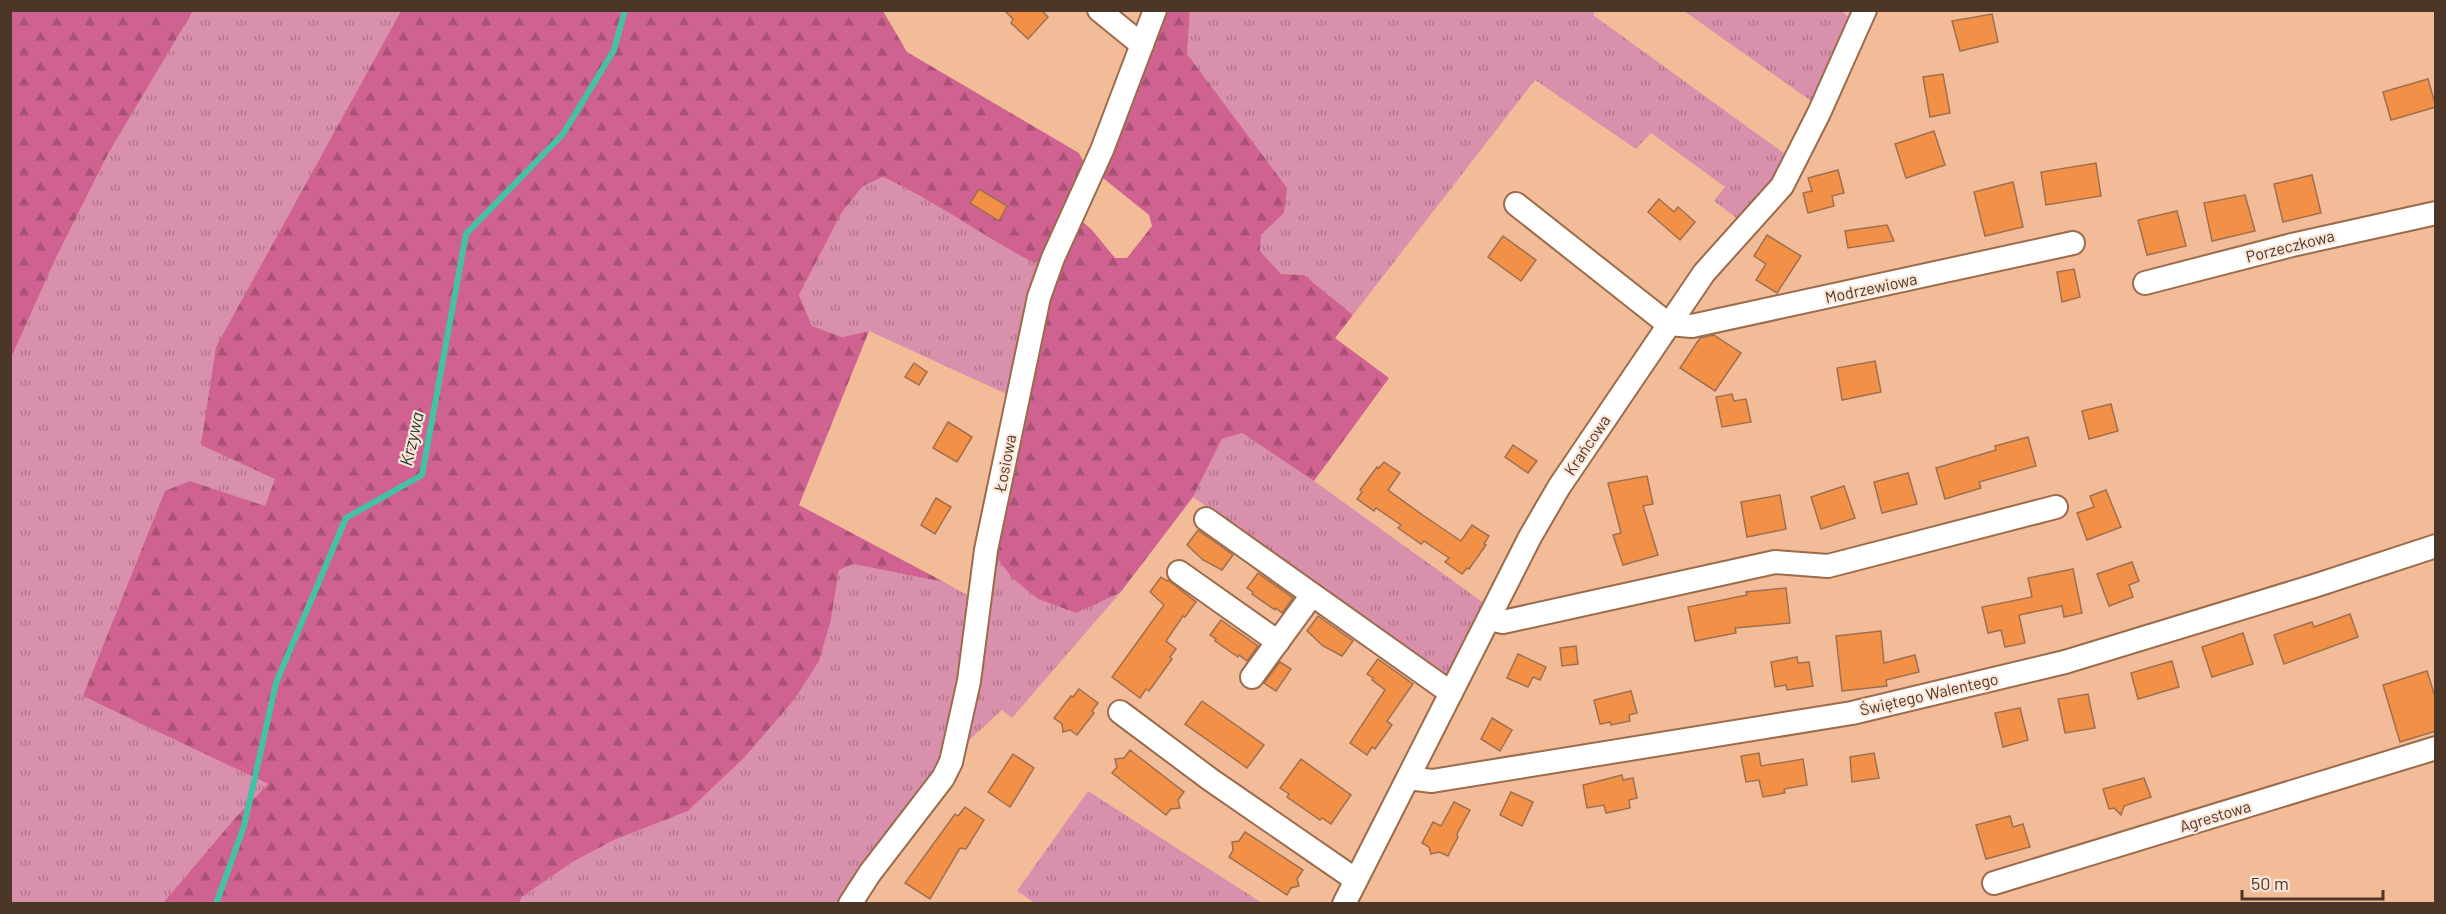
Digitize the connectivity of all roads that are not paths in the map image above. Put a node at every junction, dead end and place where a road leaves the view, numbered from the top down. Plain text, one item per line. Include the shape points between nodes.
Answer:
1 (1099, 10) edge
2 (1155, 10) edge
3 (1864, 11) edge
4 (1142, 45) junction
5 (1516, 204) dead end
6 (2436, 213) edge
7 (2073, 243) dead end
8 (2145, 283) dead end
9 (1668, 324) junction
10 (2056, 507) dead end
11 (1206, 519) dead end
12 (2436, 546) edge
13 (1179, 572) dead end
14 (1312, 595) junction
15 (1490, 619) junction
16 (1278, 642) junction
17 (1252, 677) dead end
18 (1451, 693) junction
19 (1120, 712) dead end
20 (2436, 748) edge
21 (1408, 778) junction
22 (1356, 880) junction
23 (1994, 883) dead end
24 (850, 903) edge
25 (1344, 903) edge

1 - 4 street
2 - 4 street, Łosiowa
3 - 9 street, Krańcowa via 1820,113 1782,186 1704,273
4 - 24 street, Łosiowa via 1039,297 986,550 969,681 951,762
5 - 9 street
6 - 8 street, Porzeczkowa
7 - 9 street, Modrzewiowa via 1692,326
9 - 15 street, Krańcowa via 1559,486
10 - 15 street via 1828,566 1775,562 1503,622
11 - 14 street
12 - 21 street, Świętego Walentego via 2065,662 1852,713 1432,781
13 - 16 street
14 - 16 street
14 - 18 street
15 - 18 street, Krańcowa
16 - 17 street
18 - 21 street, Krańcowa
19 - 22 street
20 - 23 street, Agrestowa
21 - 22 street, Krańcowa
22 - 25 street, Krańcowa

